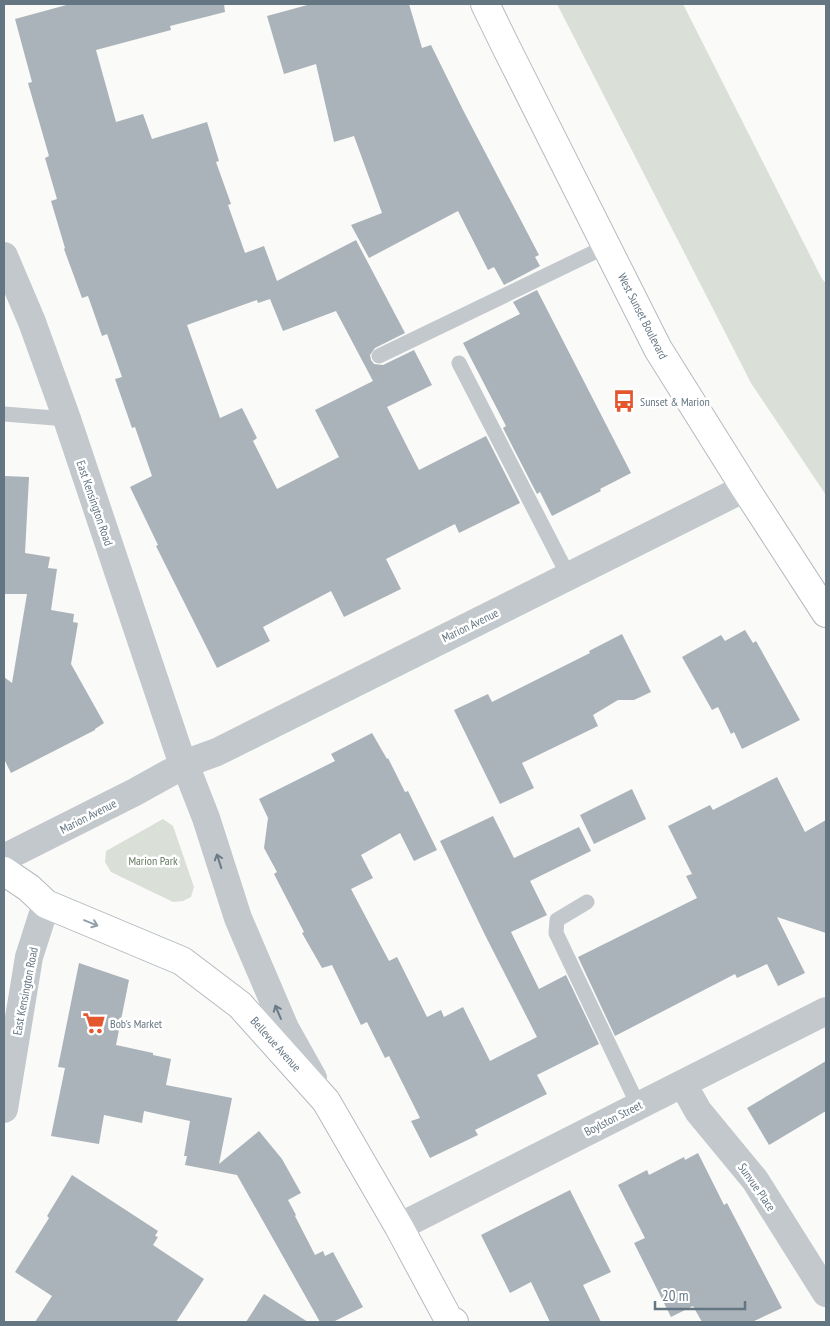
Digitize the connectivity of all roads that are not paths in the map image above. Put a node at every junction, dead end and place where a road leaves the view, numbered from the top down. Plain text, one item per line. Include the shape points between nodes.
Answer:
1 (486, 4) edge
2 (606, 246) junction
3 (4, 256) edge
4 (379, 356) dead end
5 (459, 363) dead end
6 (4, 414) edge
7 (67, 419) junction
8 (745, 488) junction
9 (569, 576) junction
10 (826, 613) edge
11 (184, 765) junction
12 (4, 858) edge
13 (4, 871) edge
14 (587, 902) dead end
15 (46, 904) junction
16 (826, 1011) edge
17 (683, 1084) junction
18 (326, 1101) junction
19 (638, 1105) junction
20 (4, 1109) edge
21 (399, 1227) junction
22 (826, 1293) edge
23 (451, 1322) edge

1 - 2 main road, West Sunset Boulevard
2 - 4 lane
2 - 8 main road, West Sunset Boulevard via 658,349
3 - 7 street, East Kensington Road
5 - 9 lane
6 - 7 lane
7 - 11 street, East Kensington Road
8 - 9 street, Marion Avenue
8 - 10 main road, West Sunset Boulevard
9 - 11 street, Marion Avenue via 217,752
11 - 12 street, Marion Avenue
18 -> 11 street, East Kensington Road via 285,1028 238,918 206,818
13 - 15 main road, Bellevue Avenue via 30,888
14 - 19 lane via 557,920 556,933
15 -> 18 main road, Bellevue Avenue via 182,961 240,1005
15 - 20 street, East Kensington Road via 29,957
16 - 17 street, Boylston Street
17 - 19 street, Boylston Street
17 - 22 street, Sunvue Place via 698,1111 756,1180
18 - 21 main road, Bellevue Avenue
19 - 21 street, Boylston Street
21 - 23 main road, Bellevue Avenue

